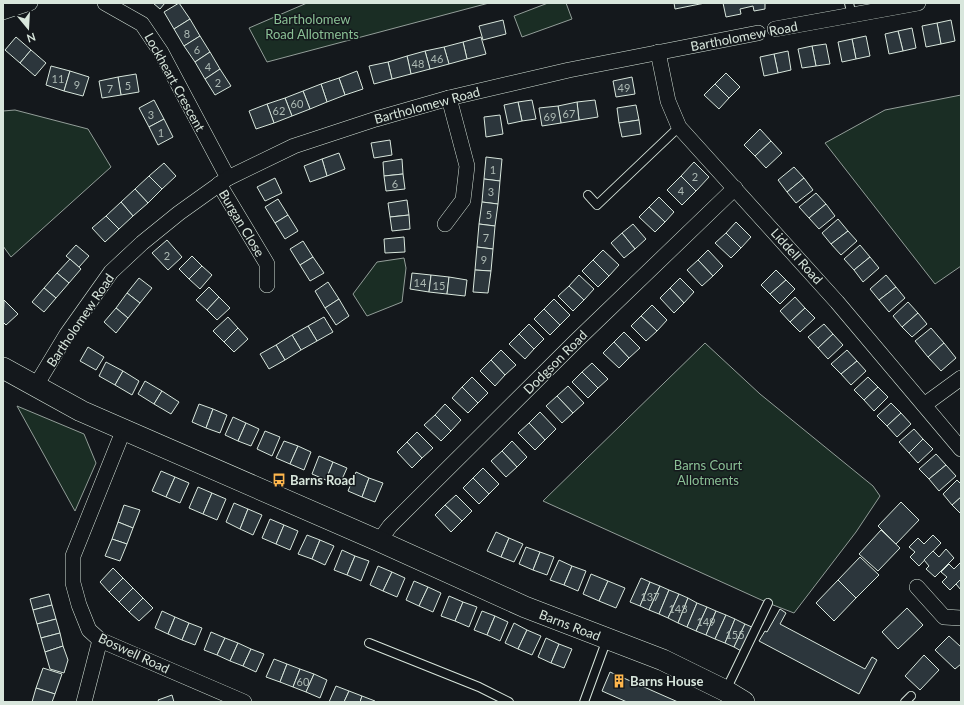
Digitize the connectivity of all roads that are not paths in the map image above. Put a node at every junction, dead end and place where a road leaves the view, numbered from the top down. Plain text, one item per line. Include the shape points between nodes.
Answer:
1 (30, 3) edge
2 (105, 3) edge
3 (918, 3) edge
4 (850, 9) edge
5 (3, 12) edge
6 (775, 30) joint
7 (758, 33) joint
8 (658, 52) junction
9 (449, 98) junction
10 (679, 128) junction
11 (224, 181) junction
12 (735, 188) junction
13 (588, 195) dead end
14 (445, 224) dead end
15 (267, 285) dead end
16 (3, 368) edge
17 (961, 378) edge
18 (35, 387) junction
19 (924, 405) junction
20 (124, 429) junction
21 (961, 449) edge
22 (380, 541) junction
23 (917, 587) dead end
24 (768, 603) dead end
25 (961, 618) edge
26 (608, 639) junction
27 (100, 640) junction
28 (370, 643) dead end
29 (726, 691) junction
30 (84, 702) edge
31 (244, 702) edge
32 (509, 702) edge
33 (584, 702) edge
34 (744, 702) edge

1 - 5 street
2 - 11 street, Lockheart Crescent via 142,24 161,52
3 - 4 street, Bartholomew Road
4 - 6 street, Bartholomew Road
6 - 7 lane, Bartholomew Road
7 - 8 street, Bartholomew Road
8 - 9 street, Bartholomew Road
8 - 10 street, Liddell Road via 668,101
9 - 11 street, Bartholomew Road via 294,146
9 - 14 street via 467,166 463,200
10 - 12 street, Liddell Road
10 - 13 lane via 597,205
11 - 15 street, Burgan Close via 267,264
11 - 18 street, Bartholomew Road via 179,212 112,272 67,334
12 - 19 street, Liddell Road via 837,302
12 - 22 street, Dodgson Road via 435,481 390,526
16 - 18 street, Barns Road
17 - 19 street
18 - 20 street, Barns Road via 81,411
19 - 21 street, Liddell Road
20 - 22 street, Barns Road
20 - 27 street, Boswell Road via 72,556 73,583 79,605 89,630
22 - 26 street, Barns Road via 524,607
23 - 25 street via 944,617
24 - 29 lane
26 - 29 street, Barns Road via 663,660
26 - 33 lane
27 - 30 street
27 - 31 street, Boswell Road
28 - 32 lane via 479,687
29 - 34 street, Barns Road

